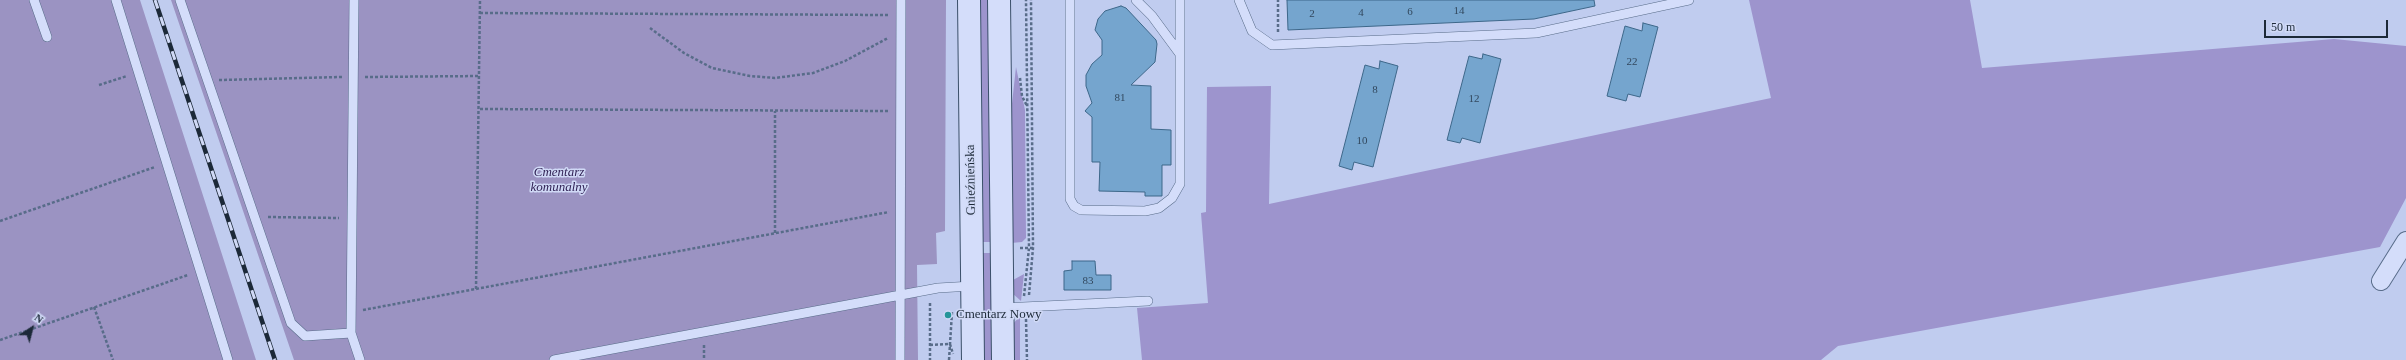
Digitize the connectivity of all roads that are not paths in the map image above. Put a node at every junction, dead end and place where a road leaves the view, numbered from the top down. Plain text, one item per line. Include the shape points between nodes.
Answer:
1 (34, 0) edge
2 (116, 0) edge
3 (180, 0) edge
4 (354, 0) edge
5 (901, 0) edge
6 (969, 0) edge
7 (999, 0) edge
8 (1070, 0) edge
9 (1136, 0) edge
10 (1180, 0) edge
11 (1239, 0) edge
12 (1689, 0) edge
13 (47, 37) dead end
14 (1180, 54) junction
15 (2406, 241) edge
16 (2381, 281) dead end
17 (972, 286) junction
18 (899, 295) junction
19 (1148, 301) dead end
20 (1020, 308) junction
21 (351, 333) junction
22 (228, 360) edge
23 (360, 360) edge
24 (554, 360) edge
25 (900, 360) edge
26 (973, 360) edge
27 (1002, 360) edge

1 - 13 lane
2 - 22 lane
3 - 21 lane via 291,323 305,336
4 - 21 lane
5 - 18 lane
6 - 17 main road, Gnieźnieńska
7 - 20 main road
8 - 14 lane via 1070,199 1080,210 1145,211 1159,208 1172,198 1180,184
9 - 14 lane via 1152,16
10 - 14 lane
11 - 12 lane via 1252,31 1272,45 1536,33
15 - 16 street
17 - 18 lane
17 - 26 main road, Gnieźnieńska
18 - 24 lane
18 - 25 lane
19 - 20 lane
20 - 27 main road
21 - 23 lane

